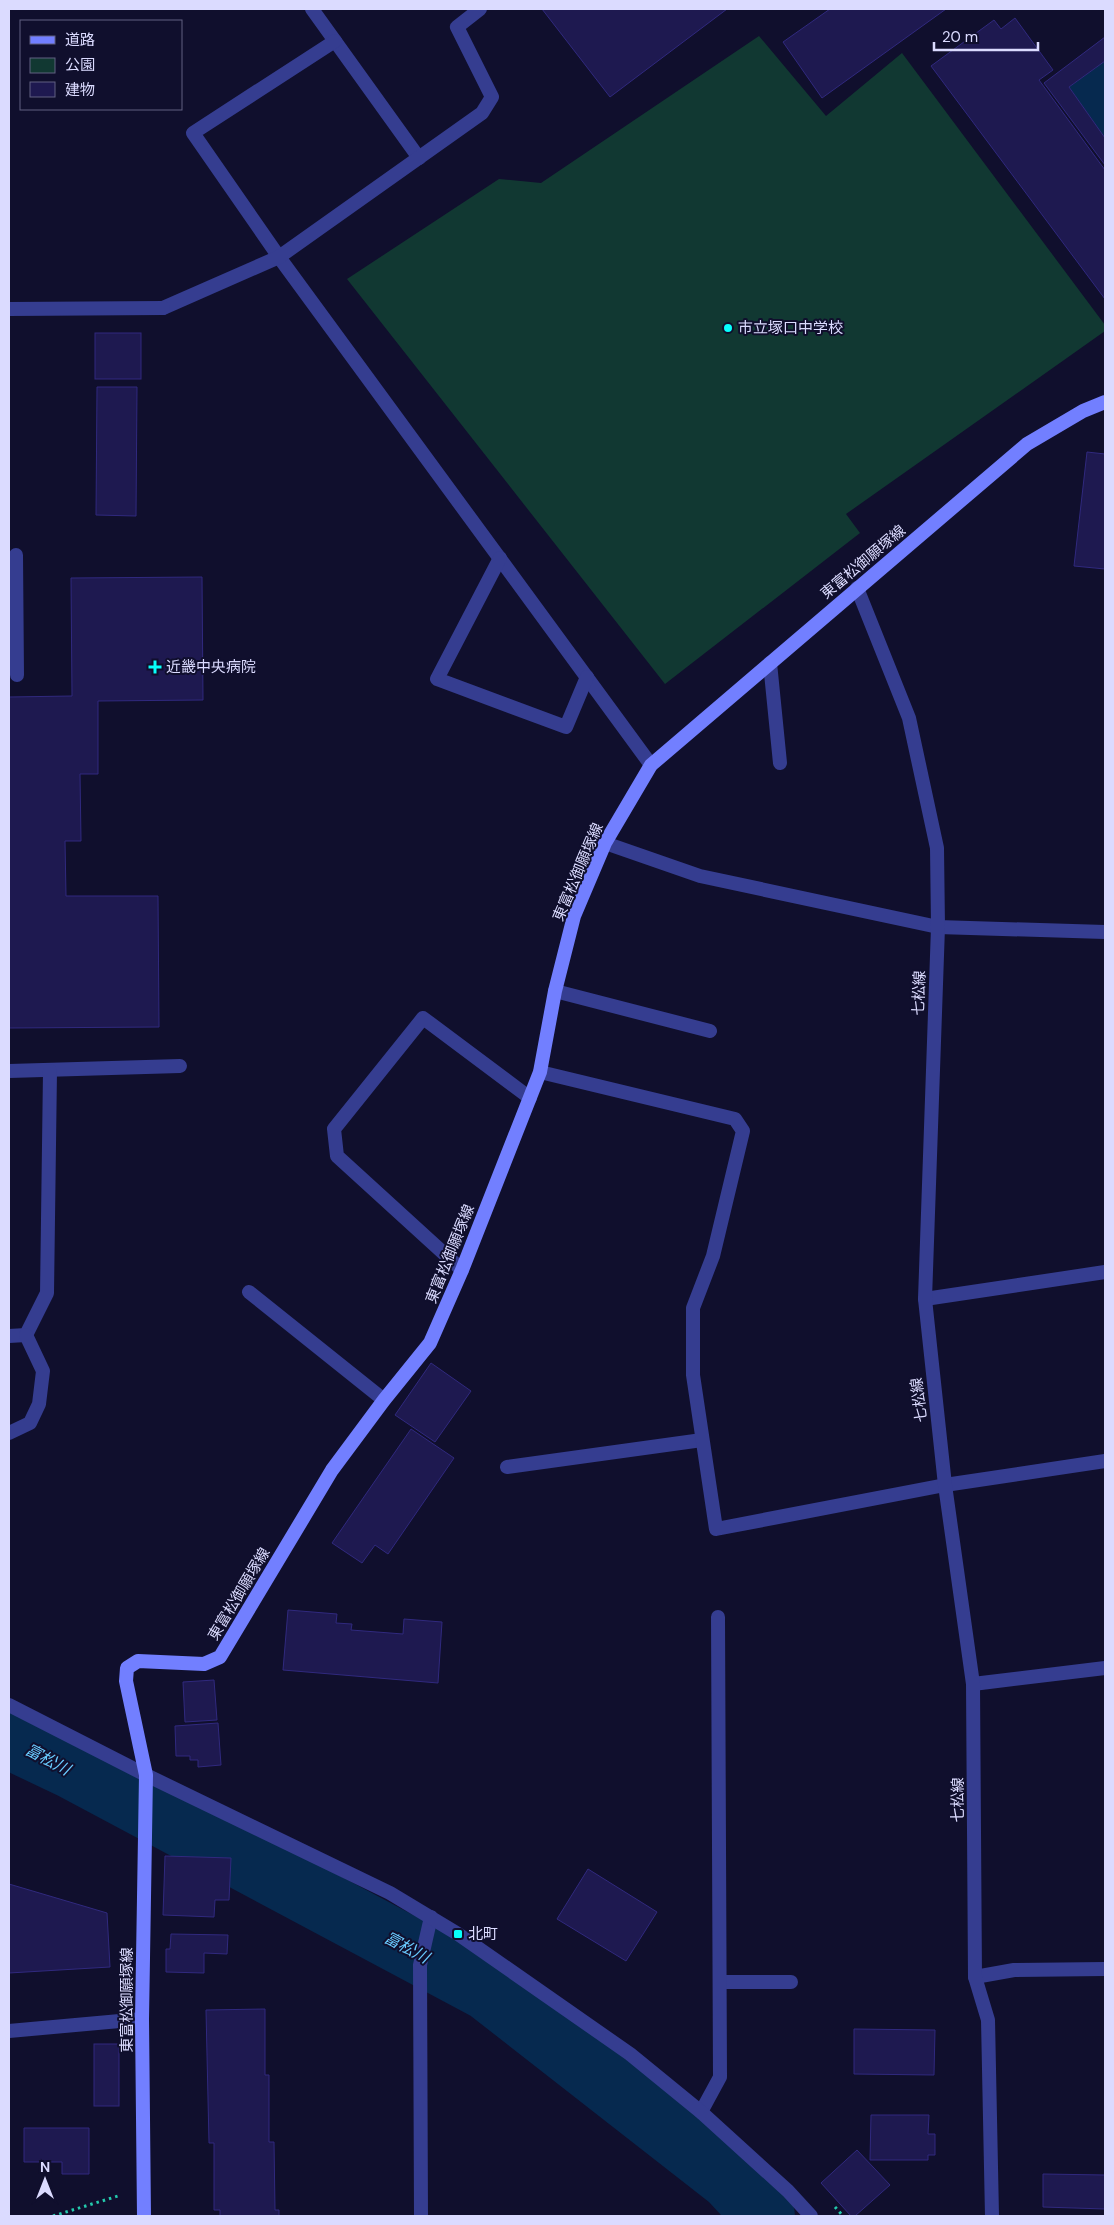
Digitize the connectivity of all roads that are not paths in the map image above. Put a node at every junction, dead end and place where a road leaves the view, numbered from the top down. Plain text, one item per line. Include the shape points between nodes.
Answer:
1 (312, 9) edge
2 (480, 9) edge
3 (335, 41) junction
4 (419, 158) junction
5 (279, 257) junction
6 (9, 309) edge
7 (1105, 402) edge
8 (16, 555) dead end
9 (500, 558) junction
10 (857, 588) junction
11 (770, 663) junction
12 (17, 675) dead end
13 (587, 677) junction
14 (780, 763) dead end
15 (651, 765) junction
16 (606, 843) junction
17 (938, 927) junction
18 (1105, 932) edge
19 (555, 991) junction
20 (710, 1031) dead end
21 (180, 1066) dead end
22 (9, 1071) edge
23 (50, 1071) junction
24 (540, 1072) junction
25 (530, 1098) junction
26 (462, 1270) junction
27 (1105, 1272) edge
28 (249, 1292) dead end
29 (925, 1298) junction
30 (26, 1335) junction
31 (9, 1336) edge
32 (384, 1400) junction
33 (9, 1433) edge
34 (702, 1440) junction
35 (1105, 1462) edge
36 (507, 1467) dead end
37 (945, 1484) junction
38 (718, 1617) dead end
39 (1105, 1668) edge
40 (973, 1684) junction
41 (9, 1705) edge
42 (146, 1775) junction
43 (431, 1917) junction
44 (1105, 1969) edge
45 (975, 1977) junction
46 (720, 1982) junction
47 (791, 1982) dead end
48 (142, 2019) junction
49 (9, 2031) edge
50 (701, 2112) junction
51 (144, 2216) edge
52 (421, 2216) edge
53 (811, 2216) edge
54 (992, 2216) edge

1 - 3 street
2 - 4 street via 457,28 492,96 482,113
3 - 4 street
3 - 5 street via 193,133
4 - 5 street
5 - 6 street via 163,308
5 - 9 street
7 - 10 main road, 東富松御願塚線 via 1083,411 1027,444
8 - 12 street
9 - 13 street
9 - 13 street via 437,678 566,727
10 - 11 main road, 東富松御願塚線
10 - 17 street, 七松線 via 908,718 937,848
11 - 14 street
11 - 15 main road, 東富松御願塚線
13 - 15 street
15 - 16 main road, 東富松御願塚線
16 - 17 street via 700,876
16 - 19 main road, 東富松御願塚線 via 574,916
17 - 18 street
17 - 29 street, 七松線
19 - 20 street
19 - 24 main road, 東富松御願塚線
21 - 23 street
22 - 23 street
23 - 30 street via 47,1293
24 - 25 main road, 東富松御願塚線
24 - 34 street via 735,1119 743,1131 713,1256 693,1308 693,1374
25 - 26 main road, 東富松御願塚線
25 - 26 street via 422,1018 334,1129 337,1156
26 - 32 main road, 東富松御願塚線 via 430,1344
27 - 29 street
28 - 32 street
29 - 37 street, 七松線
30 - 31 street
30 - 33 street via 43,1371 39,1404 30,1423
32 - 42 main road, 東富松御願塚線 via 332,1470 220,1657 204,1664 138,1661 127,1668 126,1681
34 - 36 street
34 - 37 street via 716,1529
35 - 37 street
37 - 40 street, 七松線
38 - 46 street
39 - 40 street
40 - 45 street, 七松線
41 - 42 street
42 - 43 street via 390,1893
42 - 48 main road, 東富松御願塚線
43 - 50 street via 630,2054
43 - 52 street via 420,1965
44 - 45 street via 1014,1970
45 - 54 street, 七松線 via 988,2020
46 - 47 street
46 - 50 street via 720,2078
48 - 49 street
48 - 51 main road, 東富松御願塚線
50 - 53 street

